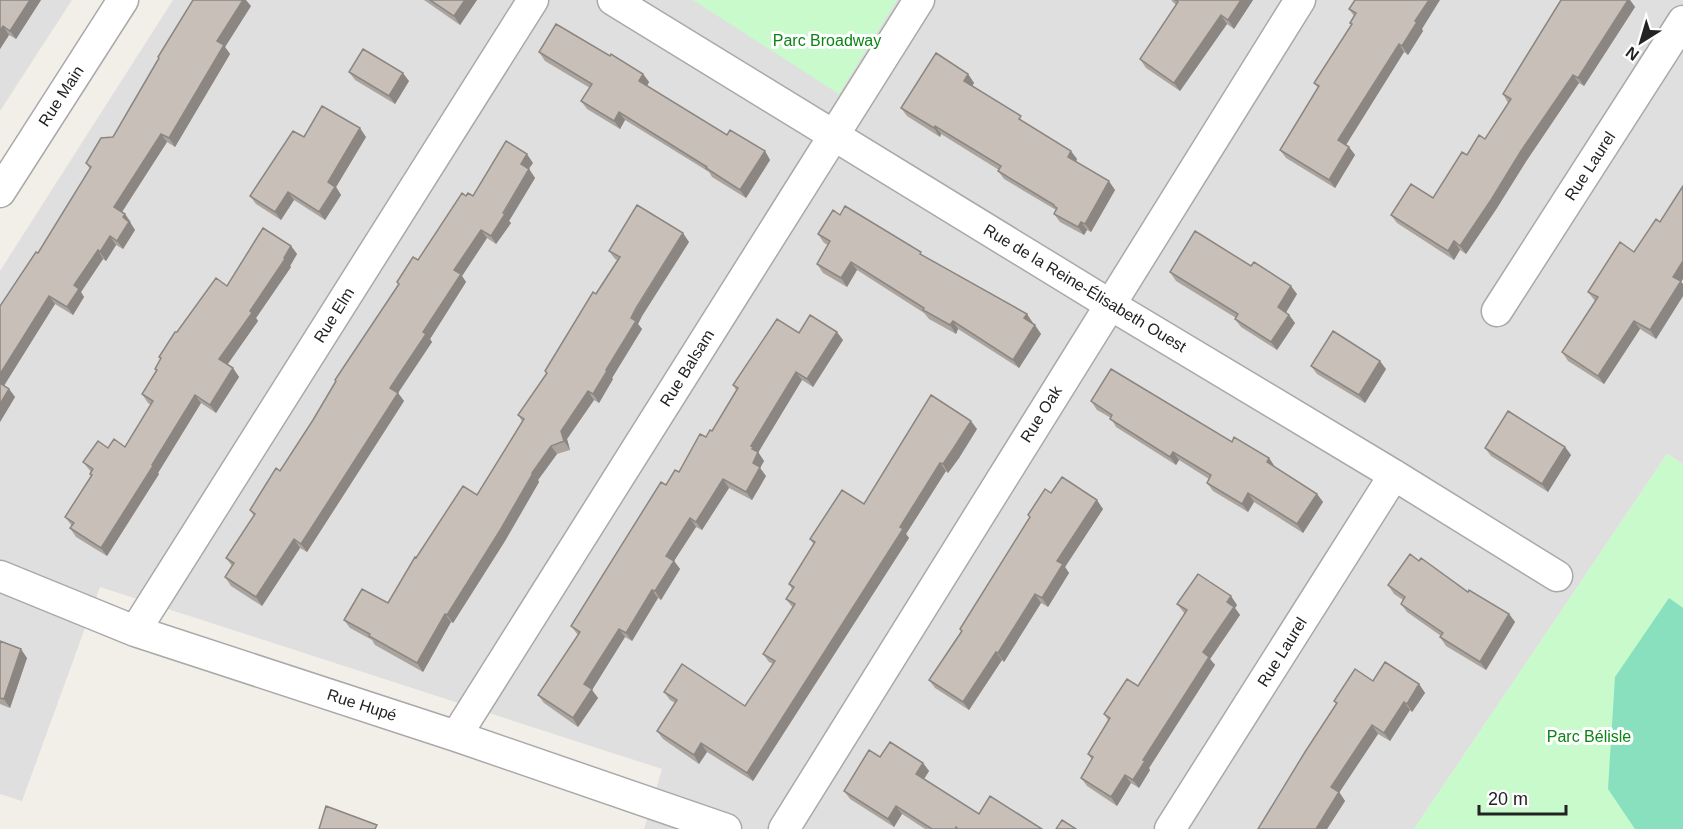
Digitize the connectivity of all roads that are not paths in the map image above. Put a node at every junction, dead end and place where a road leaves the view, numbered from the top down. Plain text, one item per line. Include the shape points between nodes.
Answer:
1 (123, 0) edge
2 (533, 0) edge
3 (614, 0) edge
4 (919, 0) edge
5 (1300, 0) edge
6 (1683, 21) edge
7 (833, 134) junction
8 (3, 182) edge
9 (1109, 304) junction
10 (1497, 311) dead end
11 (1394, 475) junction
12 (0, 576) edge
13 (1557, 576) dead end
14 (135, 631) junction
15 (456, 736) junction
16 (726, 829) edge
17 (784, 829) edge
18 (1170, 829) edge

1 - 8 street, Rue Main
2 - 14 street, Rue Elm
3 - 7 street, Rue de la Reine-Élisabeth Ouest
4 - 7 street, Rue Balsam
5 - 9 street, Rue Oak
6 - 10 street, Rue Laurel
7 - 9 street, Rue de la Reine-Élisabeth Ouest
7 - 15 street, Rue Balsam
9 - 11 street, Rue de la Reine-Élisabeth Ouest
9 - 17 street, Rue Oak
11 - 13 street, Rue de la Reine-Élisabeth Ouest
11 - 18 street, Rue Laurel
12 - 14 street, Rue Hupé
14 - 15 street, Rue Hupé
15 - 16 street, Rue Hupé

